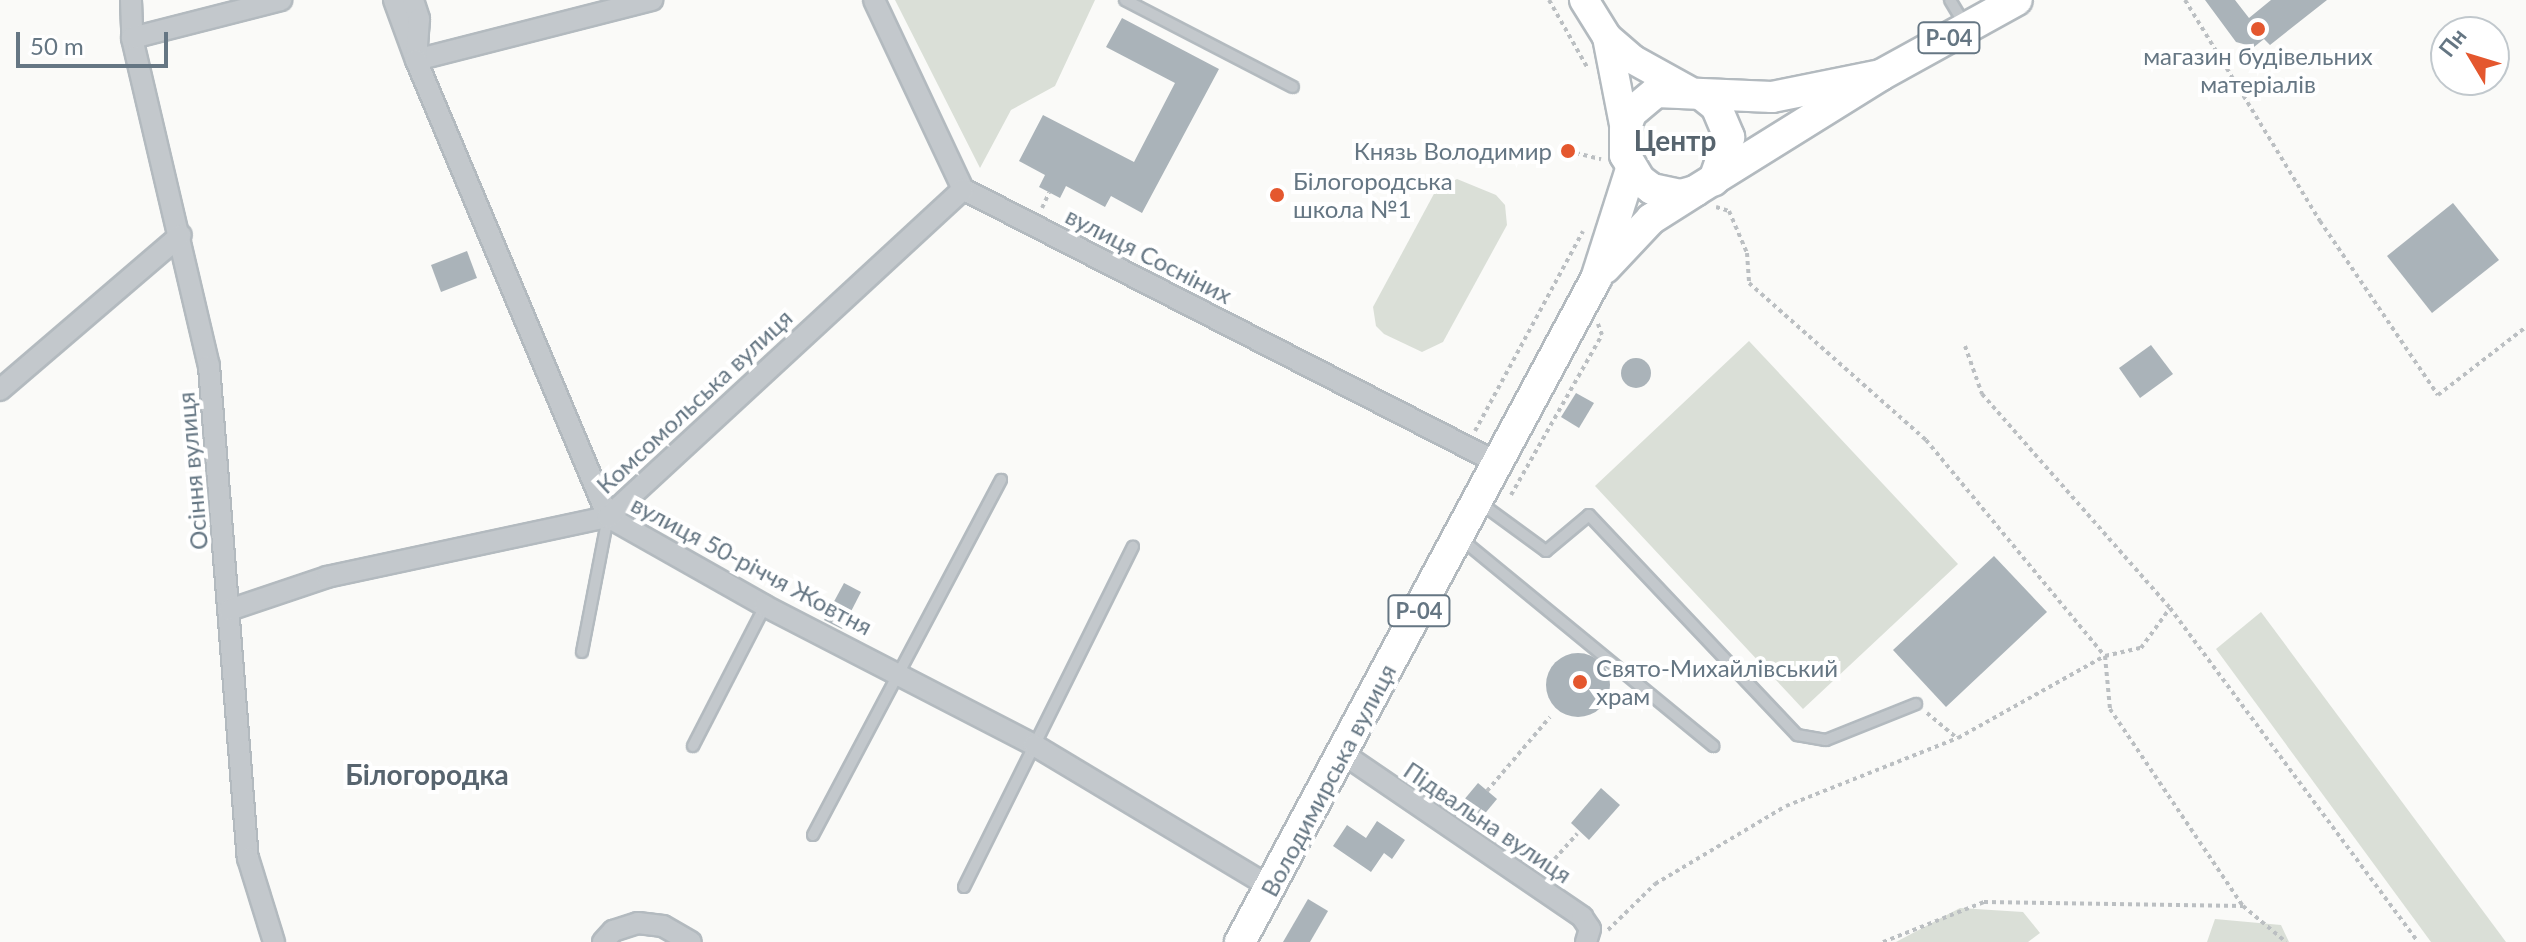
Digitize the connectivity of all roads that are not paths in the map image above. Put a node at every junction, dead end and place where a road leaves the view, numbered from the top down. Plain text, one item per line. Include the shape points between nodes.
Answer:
1 (131, 0) edge
2 (281, 0) edge
3 (394, 0) edge
4 (413, 0) edge
5 (652, 0) edge
6 (874, 0) edge
7 (1125, 0) edge
8 (1584, 0) edge
9 (1950, 0) edge
10 (2017, 0) edge
11 (1967, 29) junction
12 (1607, 37) junction
13 (132, 38) junction
14 (416, 60) junction
15 (1881, 75) junction
16 (1293, 87) dead end
17 (1695, 93) junction
18 (1613, 138) junction
19 (1616, 168) junction
20 (1705, 186) junction
21 (963, 189) junction
22 (181, 235) junction
23 (1596, 279) junction
24 (0, 390) edge
25 (1498, 463) junction
26 (1001, 480) dead end
27 (1477, 501) junction
28 (608, 517) junction
29 (1459, 537) junction
30 (1133, 547) dead end
31 (765, 606) junction
32 (229, 610) junction
33 (582, 652) dead end
34 (901, 674) junction
35 (1916, 704) road end
36 (1034, 745) junction
37 (693, 746) dead end
38 (1713, 746) dead end
39 (1342, 753) junction
40 (813, 835) dead end
41 (964, 887) dead end
42 (1270, 887) junction
43 (1593, 940) edge
44 (274, 942) edge
45 (603, 942) edge
46 (691, 942) edge
47 (1240, 942) edge

1 - 13 street, Осіння вулиця
2 - 13 street
3 - 14 street
4 - 14 street, вулиця 50-річчя Жовтня via 419,19
5 - 14 street
6 - 21 street
7 - 16 lane
8 - 12 main road
9 - 11 lane
10 - 11 main road, Р-04
11 - 15 main road, Р-04
12 - 17 main road via 1632,59
12 - 18 main road
13 - 22 street, Осіння вулиця
14 - 28 street, вулиця 50-річчя Жовтня
15 - 17 main road, Р-04 via 1772,97
15 - 20 main road, Р-04
17 - 18 main road, Р-04 via 1656,92
17 - 20 main road via 1720,113 1729,137
18 - 19 main road, Р-04
19 - 20 main road via 1666,194
19 - 23 main road, Володимирська вулиця / Р-04
20 - 23 main road, Володимирська вулиця / Р-04 via 1651,219
21 - 25 street, вулиця Сосніних
21 - 28 street, Комсомольська вулиця
22 - 24 street
22 - 32 street, Осіння вулиця via 209,366
23 - 25 main road, Володимирська вулиця / Р-04
25 - 27 main road, Володимирська вулиця / Р-04
26 - 34 lane
27 - 29 main road, Володимирська вулиця / Р-04
27 - 35 lane via 1546,551 1589,515 1797,735 1826,740
28 - 31 street, вулиця 50-річчя Жовтня
28 - 32 street, Комсомольська вулиця via 327,577
28 - 33 lane
29 - 38 lane
29 - 39 main road, Володимирська вулиця / Р-04
30 - 36 lane
31 - 34 street, вулиця 50-річчя Жовтня
31 - 37 lane
32 - 44 street, Осіння вулиця via 248,858
34 - 36 street, вулиця 50-річчя Жовтня
34 - 40 lane
36 - 41 lane
36 - 42 street, вулиця 50-річчя Жовтня
39 - 42 main road, Володимирська вулиця / Р-04
39 - 43 street, Підвальна вулиця via 1582,917
42 - 47 main road, Володимирська вулиця / Р-04
45 - 46 street via 613,931 638,923 663,926

